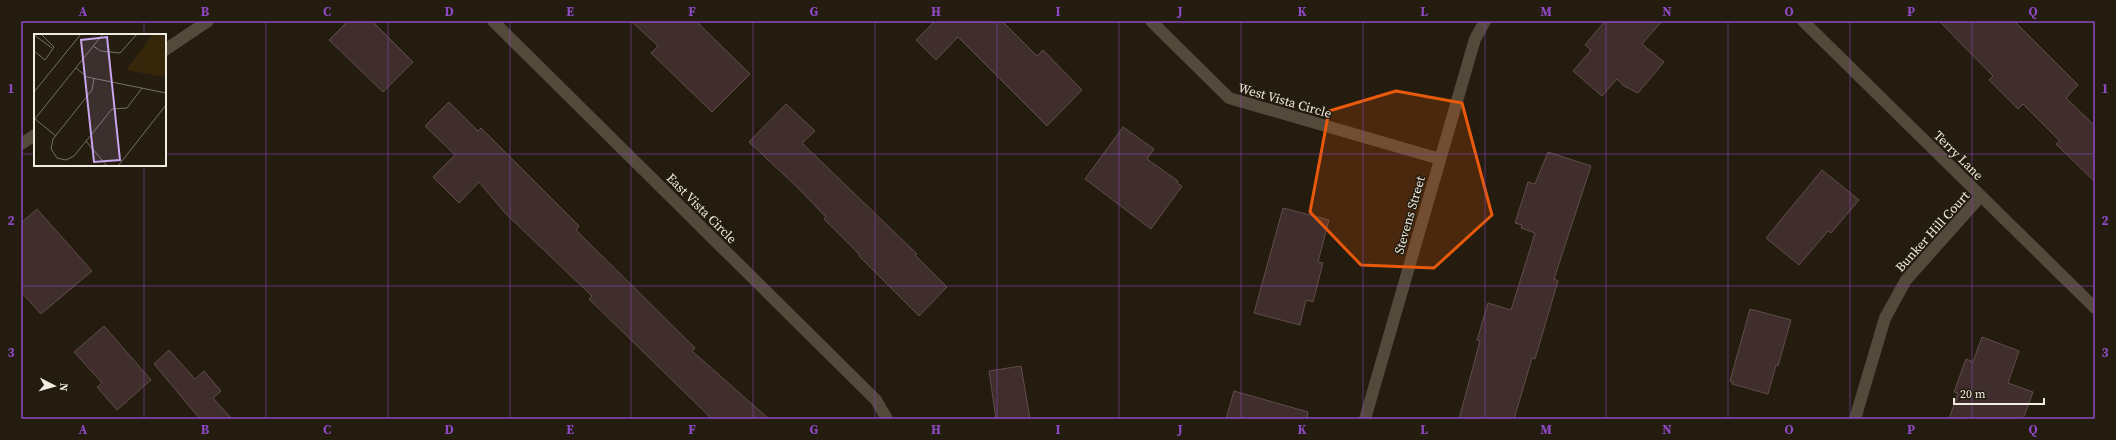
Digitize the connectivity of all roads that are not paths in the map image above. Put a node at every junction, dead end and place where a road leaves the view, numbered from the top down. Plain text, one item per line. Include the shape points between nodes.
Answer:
1 (208, 21) edge
2 (493, 21) edge
3 (1150, 21) edge
4 (1484, 21) edge
5 (1803, 21) edge
6 (166, 49) edge
7 (34, 136) edge
8 (21, 144) edge
9 (1440, 159) junction
10 (1981, 196) junction
11 (2095, 308) edge
12 (887, 419) edge
13 (1365, 419) edge
14 (1855, 419) edge

1 - 6 street
2 - 12 street, East Vista Circle via 876,400
3 - 9 street, West Vista Circle via 1228,98
4 - 9 street, Stevens Street via 1475,39
5 - 10 street, Terry Lane
7 - 8 street
9 - 13 street, Stevens Street
10 - 11 street, Terry Lane
10 - 14 street, Bunker Hill Court via 1902,286 1885,318

